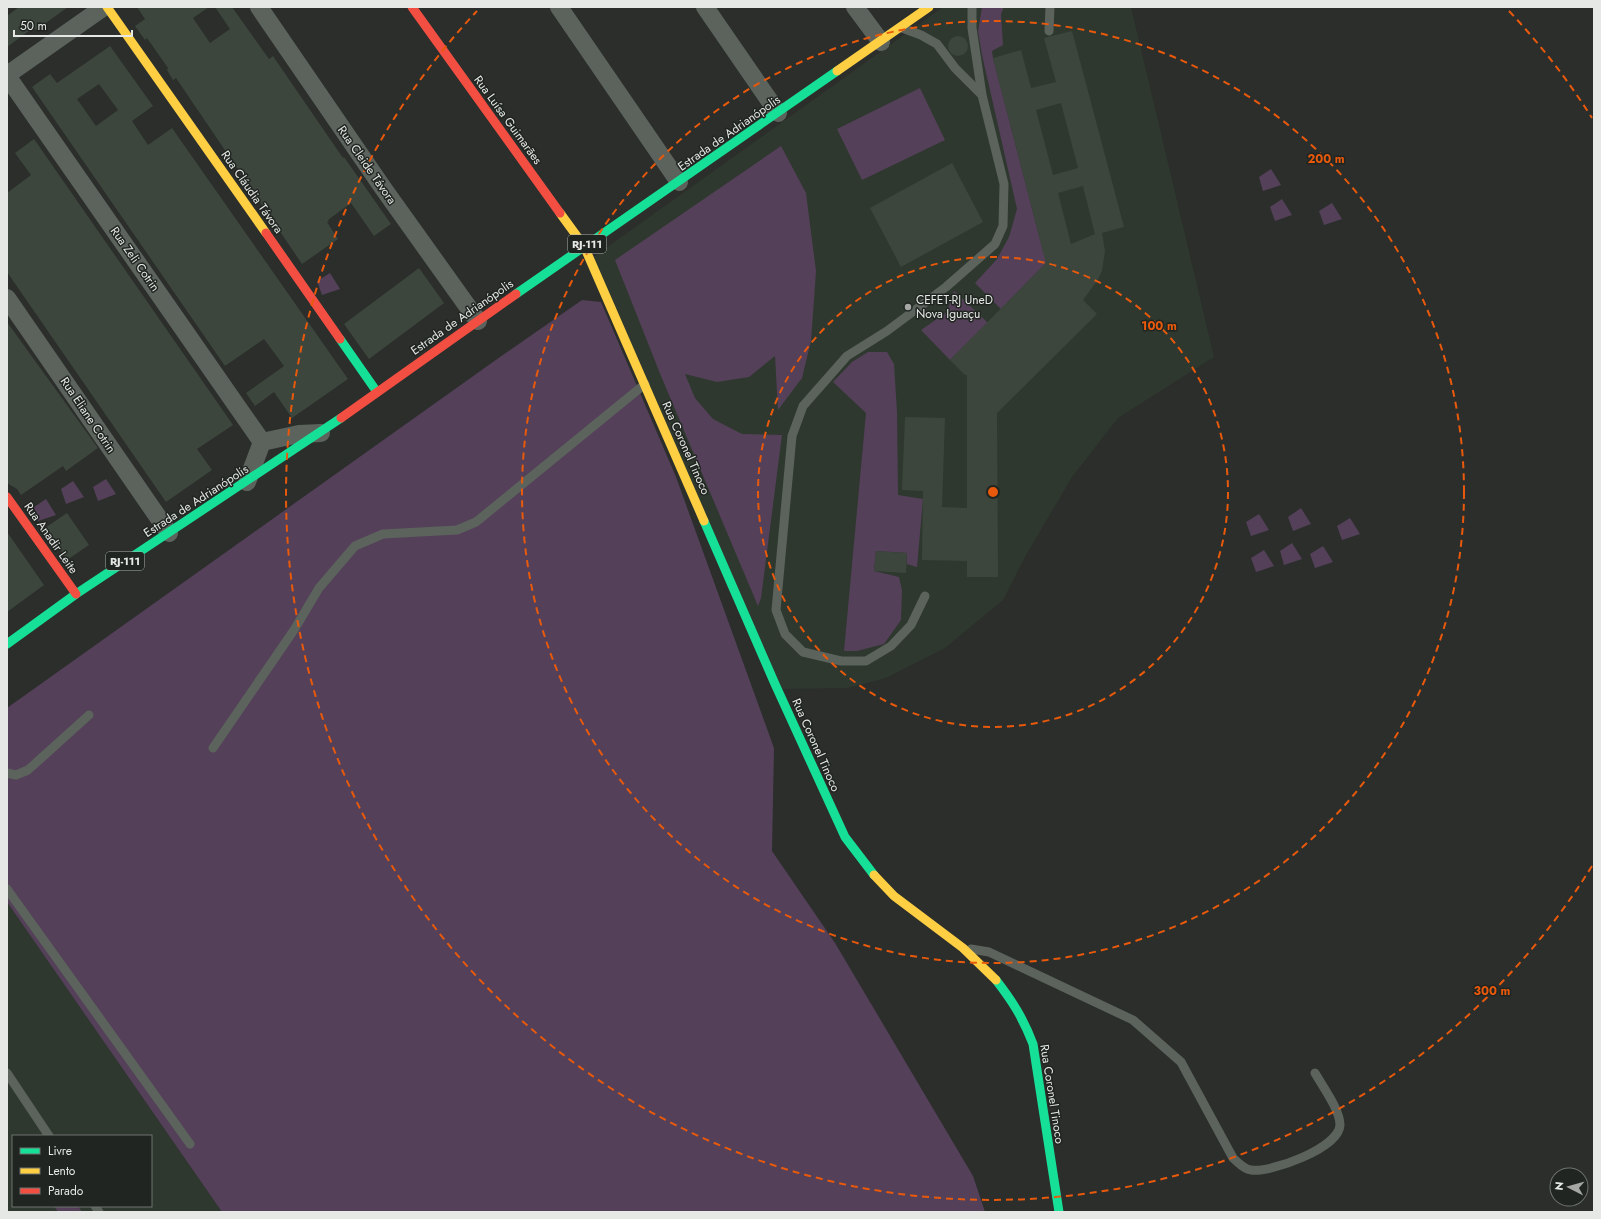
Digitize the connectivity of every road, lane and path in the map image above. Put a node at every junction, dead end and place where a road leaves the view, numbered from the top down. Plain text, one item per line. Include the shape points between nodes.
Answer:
1 (104, 7) edge
2 (107, 7) edge
3 (259, 7) edge
4 (412, 7) edge
5 (559, 7) edge
6 (705, 7) edge
7 (855, 7) edge
8 (929, 7) edge
9 (972, 7) edge
10 (1050, 7) edge
11 (900, 27) junction
12 (1049, 31) dead end
13 (881, 42) junction
14 (7, 76) edge
15 (982, 95) junction
16 (778, 113) junction
17 (679, 182) junction
18 (584, 246) junction
19 (7, 298) edge
20 (478, 321) junction
21 (645, 384) junction
22 (377, 392) junction
23 (322, 432) junction
24 (262, 442) junction
25 (247, 482) junction
26 (7, 497) edge
27 (169, 533) junction
28 (76, 594) junction
29 (925, 596) dead end
30 (7, 644) edge
31 (89, 715) dead end
32 (213, 748) dead end
33 (7, 773) edge
34 (7, 889) edge
35 (964, 948) junction
36 (7, 1073) edge
37 (1315, 1073) dead end
38 (48, 1135) edge
39 (190, 1144) dead end
40 (1059, 1212) edge

1 - 14 street
2 - 22 street, Rua Cláudia Távora
3 - 20 street, Rua Cleide Távora via 382,188
4 - 18 street, Rua Luísa Guimarães
5 - 17 street
6 - 16 street
7 - 13 street
8 - 11 street, Estrada de Adrianópolis / RJ-111
9 - 15 lane via 972,28
10 - 12 lane
11 - 13 street, Estrada de Adrianópolis / RJ-111
11 - 15 lane via 937,44 955,68
13 - 16 street, Estrada de Adrianópolis / RJ-111
14 - 24 street, Rua Zeli Cotrin
15 - 29 lane via 1004,184 1003,226 995,244 934,296 887,331 847,356 803,406 792,436 776,610 785,634 802,652 841,661 866,661 891,646 912,625
16 - 17 street, Estrada de Adrianópolis / RJ-111
17 - 18 street, Estrada de Adrianópolis / RJ-111
18 - 20 street, Estrada de Adrianópolis / RJ-111
18 - 21 street, Rua Coronel Tinoco
19 - 27 street, Rua Eliane Cotrin
20 - 22 street, Estrada de Adrianópolis / RJ-111
21 - 32 lane via 476,522 457,530 383,534 355,546 319,588 294,630
21 - 35 street, Rua Coronel Tinoco via 781,698 846,837 868,869 894,896
22 - 23 street, Estrada de Adrianópolis / RJ-111
23 - 24 street
23 - 25 street, Estrada de Adrianópolis / RJ-111
24 - 25 street
25 - 27 street, Estrada de Adrianópolis / RJ-111
26 - 28 street, Rua Anadir Leite
27 - 28 street, Estrada de Adrianópolis / RJ-111
28 - 30 street, Estrada de Adrianópolis / RJ-111
31 - 33 lane via 28,770 16,775
34 - 39 lane
35 - 37 lane via 990,952 1132,1020 1180,1062 1233,1158 1251,1170 1280,1166 1304,1157 1338,1132 1339,1117
35 - 40 street, Rua Coronel Tinoco via 994,977 1012,1001 1024,1021 1033,1044
36 - 38 lane

